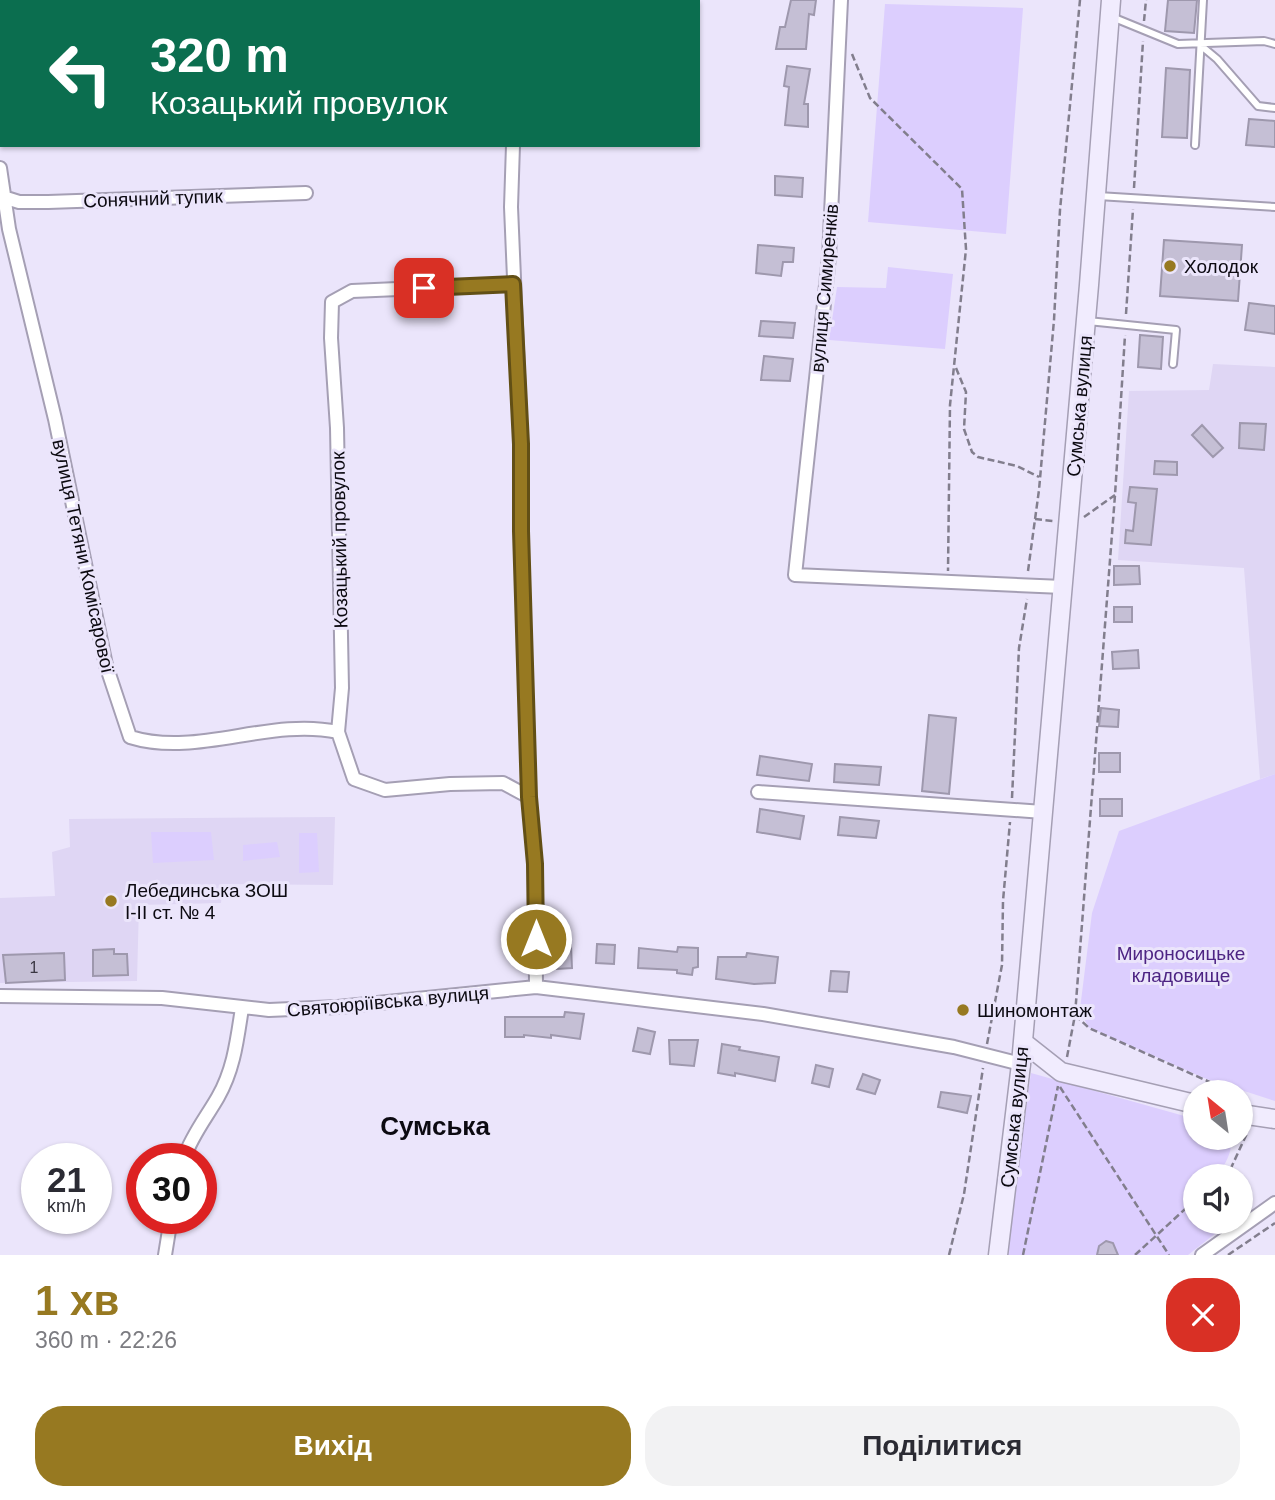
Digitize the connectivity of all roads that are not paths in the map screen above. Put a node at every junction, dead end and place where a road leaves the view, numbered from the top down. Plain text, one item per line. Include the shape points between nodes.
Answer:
1 (841, 0) edge
2 (1203, 0) edge
3 (1110, 8) edge
4 (1199, 44) junction
5 (1275, 44) edge
6 (1275, 108) edge
7 (1195, 145) dead end
8 (513, 147) edge
9 (0, 168) edge
10 (306, 193) dead end
11 (1096, 196) junction
12 (2, 197) edge
13 (1275, 208) edge
14 (513, 284) junction
15 (1086, 321) junction
16 (1173, 364) dead end
17 (1063, 586) junction
18 (338, 732) junction
19 (758, 792) dead end
20 (529, 797) junction
21 (1043, 812) junction
22 (536, 986) junction
23 (0, 996) edge
24 (242, 1008) junction
25 (1023, 1042) junction
26 (1021, 1064) junction
27 (1183, 1101) edge
28 (1253, 1116) edge
29 (1275, 1119) edge
30 (189, 1143) edge
31 (1275, 1203) edge
32 (168, 1234) edge
33 (165, 1255) edge
34 (998, 1255) edge
35 (1202, 1255) edge

1 - 17 street, вулиця Симиренків via 829,257 795,575
2 - 4 lane
3 - 4 lane via 1144,30 1178,44
3 - 11 main road, Сумська вулиця
4 - 5 lane
4 - 6 lane via 1258,106
4 - 7 lane
8 - 14 street
9 - 12 street, вулиця Тетяни Комісарової
10 - 12 street, Сонячний тупик via 48,202
11 - 13 lane
11 - 15 main road, Сумська вулиця
12 - 18 street, вулиця Тетяни Комісарової via 55,419 106,665 130,737 147,742 188,741 318,727
14 - 18 street, Козацький провулок via 352,291 332,302 342,688
14 - 20 street
15 - 16 lane via 1176,330
15 - 17 main road, Сумська вулиця
17 - 21 main road, Сумська вулиця
18 - 20 street, Козацький провулок via 354,779 385,790 503,783
19 - 21 street
20 - 22 street via 535,864
21 - 25 main road, Сумська вулиця
22 - 24 street, Святоюріївська вулиця via 338,1007
22 - 26 street, Святоюріївська вулиця via 763,1014
23 - 24 street, Святоюріївська вулиця via 162,998
24 - 30 street via 235,1058
25 - 26 main road, Сумська вулиця
25 - 27 main road via 1061,1072
26 - 34 main road, Сумська вулиця
28 - 29 main road
31 - 35 street
32 - 33 street

